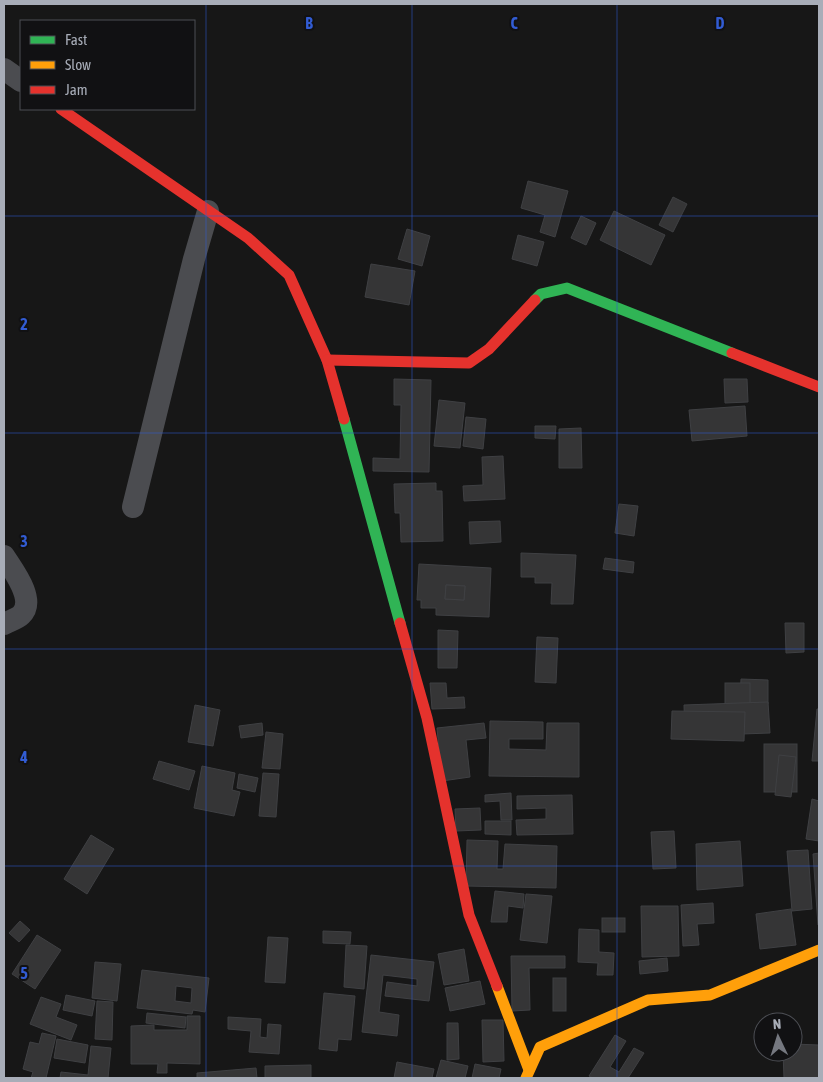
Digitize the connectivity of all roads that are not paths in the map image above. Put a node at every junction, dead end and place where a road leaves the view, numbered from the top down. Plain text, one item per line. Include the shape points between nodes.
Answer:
1 (4, 69) edge
2 (20, 80) edge
3 (62, 110) edge
4 (208, 210) junction
5 (327, 360) junction
6 (819, 387) edge
7 (133, 507) dead end
8 (4, 556) edge
9 (4, 624) edge
10 (819, 950) edge
11 (528, 1074) edge

1 - 2 street
3 - 4 street
4 - 5 street via 248,238 289,275
4 - 7 street
5 - 6 street via 469,363 489,349 541,294 566,288
5 - 11 street via 427,718 469,915
8 - 9 street via 25,592 27,606 21,615
10 - 11 street via 710,995 648,1000 540,1047

